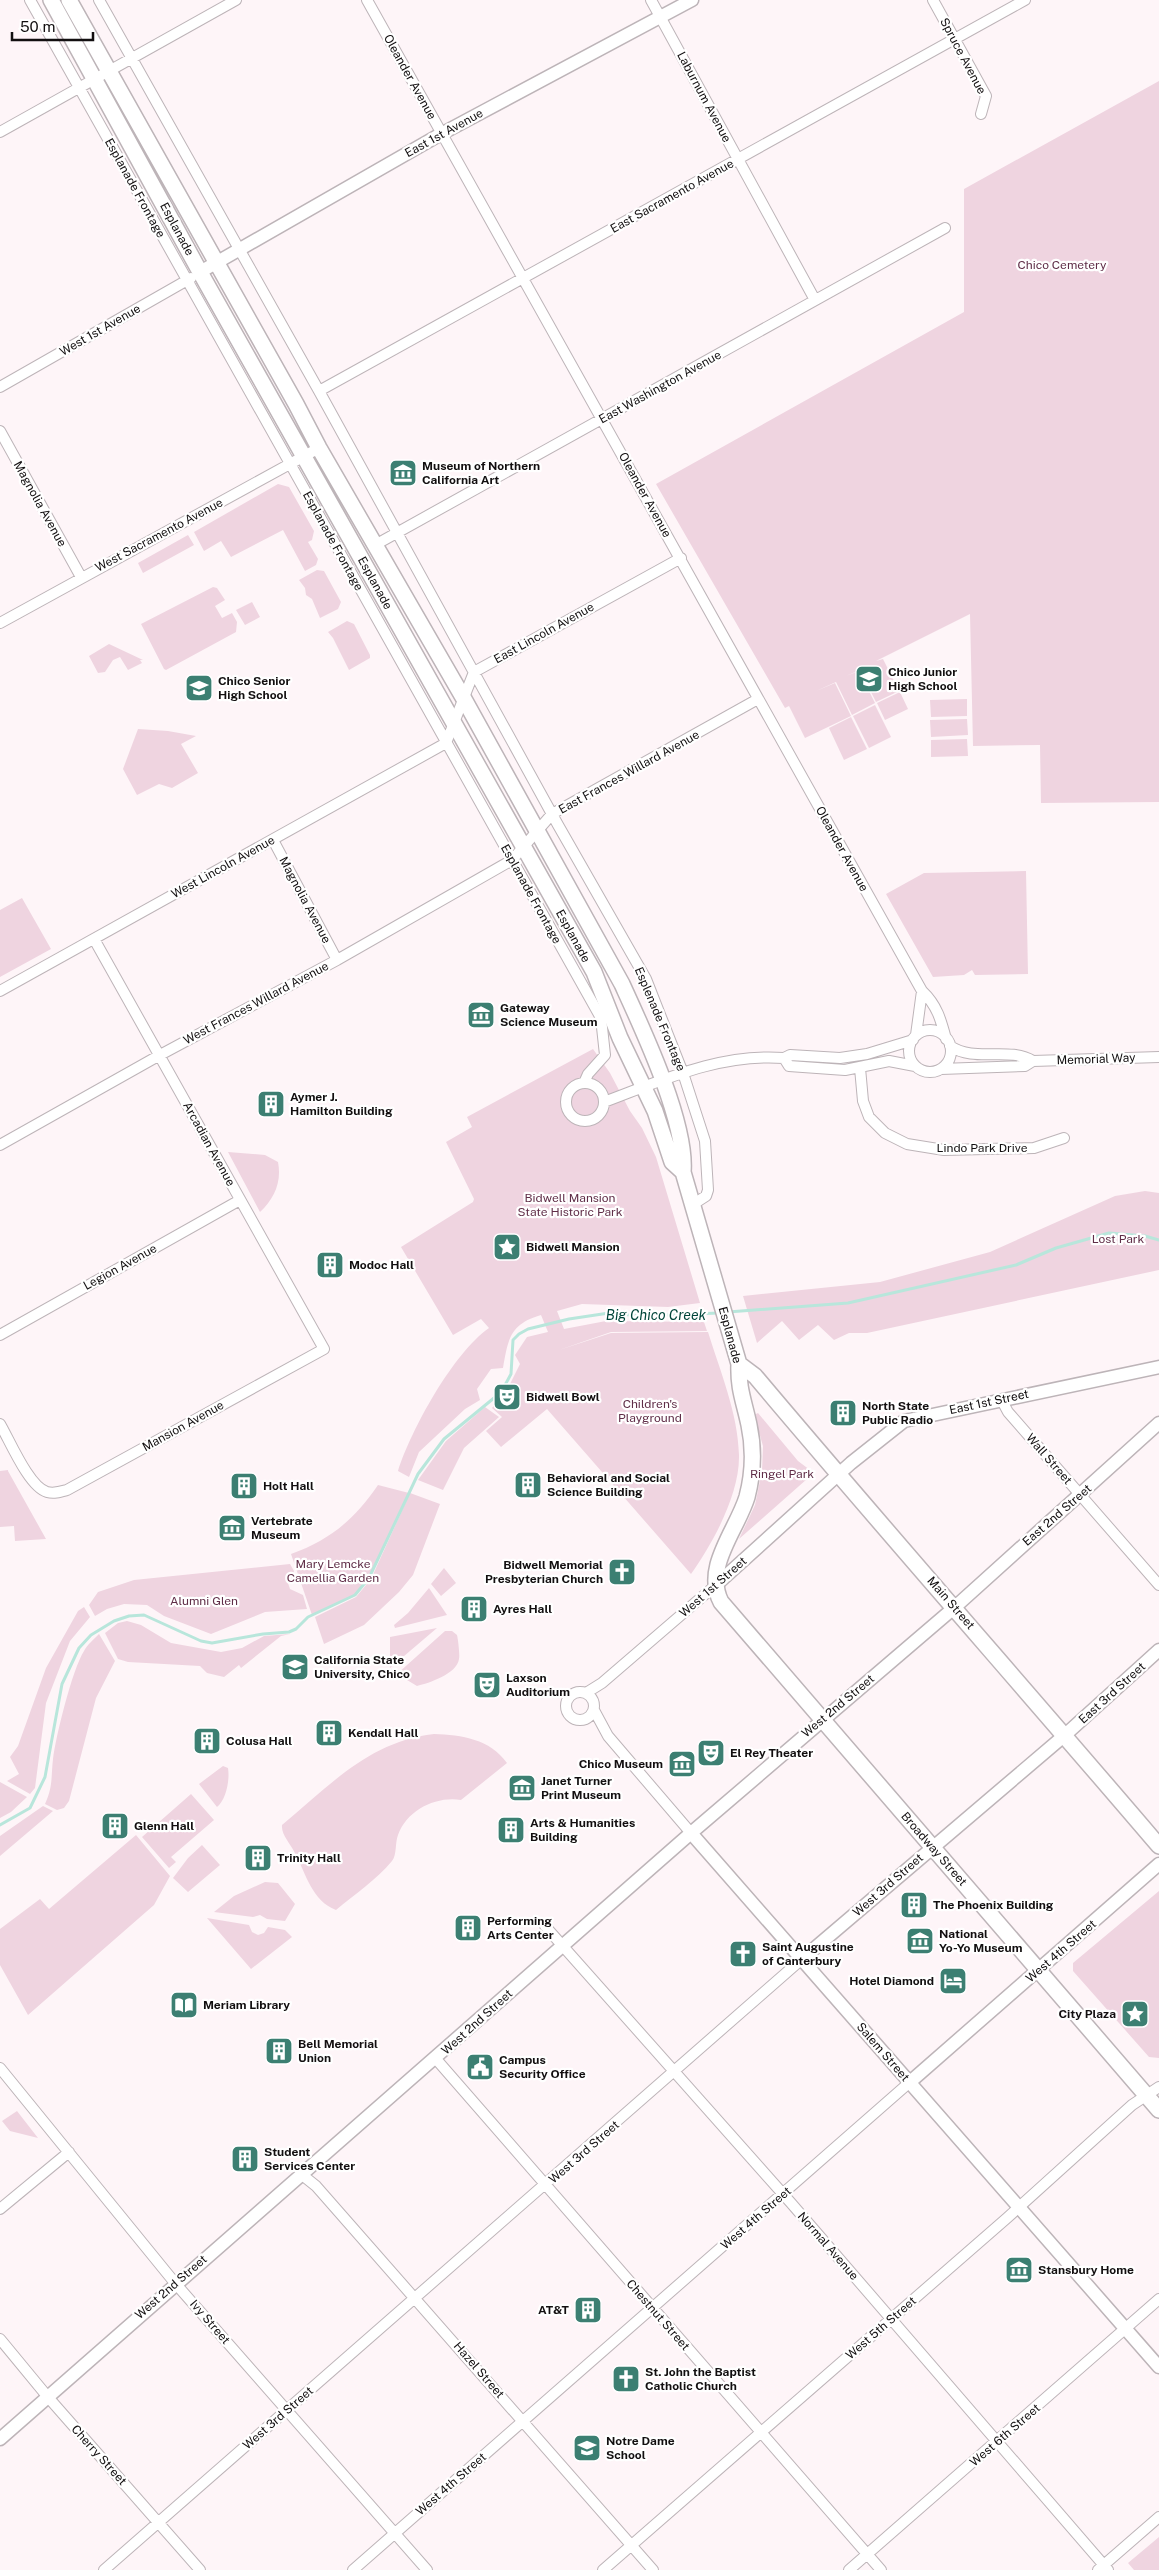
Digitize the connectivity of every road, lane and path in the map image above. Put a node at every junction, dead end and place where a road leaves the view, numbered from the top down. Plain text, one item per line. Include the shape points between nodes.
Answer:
1 (30, 0) edge
2 (51, 0) edge
3 (69, 0) edge
4 (99, 0) edge
5 (236, 0) edge
6 (367, 0) edge
7 (651, 0) edge
8 (692, 0) edge
9 (933, 0) edge
10 (1025, 0) edge
11 (661, 18) junction
12 (955, 40) junction
13 (132, 59) junction
14 (102, 75) junction
15 (78, 88) junction
16 (981, 114) dead end
17 (0, 132) edge
18 (441, 134) junction
19 (737, 159) junction
20 (945, 228) dead end
21 (239, 249) junction
22 (216, 263) junction
23 (200, 272) junction
24 (523, 280) junction
25 (187, 281) junction
26 (815, 300) junction
27 (0, 387) edge
28 (319, 391) junction
29 (603, 419) junction
30 (0, 431) edge
31 (319, 448) junction
32 (304, 456) junction
33 (290, 464) junction
34 (397, 534) junction
35 (375, 545) junction
36 (681, 558) junction
37 (81, 577) junction
38 (0, 623) edge
39 (474, 672) junction
40 (464, 699) junction
41 (758, 700) junction
42 (454, 723) junction
43 (446, 743) junction
44 (552, 814) junction
45 (537, 832) junction
46 (273, 840) junction
47 (523, 847) junction
48 (512, 860) junction
49 (94, 939) junction
50 (336, 960) junction
51 (0, 991) edge
52 (922, 991) junction
53 (914, 1037) junction
54 (948, 1042) junction
55 (160, 1055) junction
56 (1159, 1057) edge
57 (784, 1058) junction
58 (1033, 1061) junction
59 (915, 1066) junction
60 (860, 1068) junction
61 (941, 1068) junction
62 (683, 1073) junction
63 (662, 1081) junction
64 (584, 1084) junction
65 (644, 1087) junction
66 (604, 1102) junction
67 (1064, 1138) dead end
68 (0, 1145) edge
69 (683, 1172) junction
70 (240, 1200) junction
71 (692, 1205) junction
72 (0, 1334) edge
73 (324, 1349) joint
74 (740, 1364) junction
75 (1159, 1367) edge
76 (1001, 1399) junction
77 (1159, 1423) edge
78 (0, 1424) edge
79 (838, 1476) junction
80 (1080, 1494) junction
81 (716, 1584) junction
82 (1159, 1585) edge
83 (955, 1607) junction
84 (1159, 1650) edge
85 (586, 1693) junction
86 (594, 1710) junction
87 (822, 1719) junction
88 (584, 1720) junction
89 (1064, 1735) junction
90 (608, 1736) junction
91 (691, 1832) junction
92 (1159, 1846) edge
93 (932, 1847) junction
94 (1159, 1864) edge
95 (545, 1926) dead end
96 (562, 1946) junction
97 (802, 1959) junction
98 (1039, 1970) junction
99 (436, 2059) junction
100 (0, 2068) edge
101 (675, 2072) junction
102 (910, 2082) junction
103 (1159, 2087) edge
104 (1146, 2096) junction
105 (1159, 2110) edge
106 (69, 2152) junction
107 (301, 2174) junction
108 (545, 2185) junction
109 (783, 2194) junction
110 (1020, 2208) junction
111 (0, 2209) edge
112 (175, 2283) junction
113 (416, 2298) junction
114 (1159, 2299) edge
115 (653, 2308) junction
116 (891, 2319) junction
117 (1125, 2328) junction
118 (0, 2339) edge
119 (1159, 2367) edge
120 (47, 2396) junction
121 (287, 2410) junction
122 (523, 2421) junction
123 (761, 2432) junction
124 (0, 2439) edge
125 (997, 2442) junction
126 (1159, 2517) edge
127 (159, 2522) junction
128 (395, 2533) junction
129 (631, 2545) junction
130 (867, 2554) junction
131 (1103, 2568) edge
132 (104, 2570) edge
133 (200, 2570) edge
134 (353, 2570) edge
135 (427, 2570) edge
136 (603, 2570) edge
137 (653, 2570) edge
138 (848, 2570) edge
139 (882, 2570) edge

1 - 15 street, Esplanade Frontage
2 - 14 main road, Esplanade
3 - 14 main road, Esplanade
4 - 13 street
5 - 13 street
6 - 18 street, Oleander Avenue
7 - 11 street, Laburnum Avenue
8 - 11 street, East 1st Avenue
9 - 12 street, Spruce Avenue
10 - 12 street, East Sacramento Avenue
11 - 18 street, East 1st Avenue
11 - 19 street, Laburnum Avenue
12 - 16 street, Spruce Avenue via 986,96
12 - 19 street, East Sacramento Avenue
13 - 14 street
13 - 21 street
14 - 15 street
14 - 22 main road, Esplanade
14 - 23 main road, Esplanade
15 - 17 street
15 - 25 street, Esplanade Frontage
18 - 21 street, East 1st Avenue
18 - 24 street, Oleander Avenue
19 - 24 street, East Sacramento Avenue
19 - 26 street, Laburnum Avenue
20 - 26 street, East Washington Avenue
21 - 22 street, East 1st Avenue
21 - 28 street
22 - 23 street, East 1st Avenue
22 - 31 main road, Esplanade
23 - 25 street, West 1st Avenue
23 - 32 main road, Esplanade
24 - 28 street, East Sacramento Avenue
24 - 29 street, Oleander Avenue
25 - 27 street, West 1st Avenue
25 - 33 street, Esplanade Frontage
26 - 29 street, East Washington Avenue
28 - 34 street
29 - 34 street, East Washington Avenue
29 - 36 street, Oleander Avenue
30 - 37 street, Magnolia Avenue
31 - 32 street, West Sacramento Avenue
31 - 35 main road, Esplanade
32 - 33 street, West Sacramento Avenue
32 - 42 main road, Esplanade
33 - 37 street, West Sacramento Avenue
33 - 43 street, Esplanade Frontage
34 - 35 street, East Washington Avenue
34 - 39 street
35 - 40 main road, Esplanade
36 - 39 street, East Lincoln Avenue
36 - 41 street, Oleander Avenue
37 - 38 street, West Sacramento Avenue
39 - 40 street
39 - 44 street
40 - 42 street
40 - 45 main road, Esplanade
41 - 44 street, East Frances Willard Avenue
41 - 52 street, Oleander Avenue
42 - 43 street
42 - 47 main road, Esplanade
43 - 46 street, West Lincoln Avenue
43 - 48 street, Esplanade Frontage
44 - 45 street, East Frances Willard Avenue
44 - 62 street, Esplenade Frontage via 646,979
45 - 47 street, East Frances Willard Avenue
45 - 63 main road, Esplanade via 622,984
46 - 49 street, West Lincoln Avenue
46 - 50 street, Magnolia Avenue
47 - 48 street, East Frances Willard Avenue
47 - 65 main road, Esplanade via 594,972
48 - 50 street, West Frances Willard Avenue
48 - 64 street, Esplanade Frontage via 603,1024 605,1055 588,1074
49 - 51 street, West Lincoln Avenue
49 - 55 street, Arcadian Avenue
50 - 55 street, West Frances Willard Avenue
52 - 53 street via 919,1024
52 - 54 street, Oleander Avenue via 938,1011
53 - 54 street via 934,1031
53 - 57 street via 867,1054 840,1058 790,1055
53 - 59 street via 909,1050
54 - 58 street, Memorial Way via 969,1055 1025,1056
54 - 61 street via 950,1056
55 - 68 street, West Frances Willard Avenue
55 - 70 street, Arcadian Avenue
56 - 58 street, Memorial Way
57 - 60 street via 789,1066
57 - 62 street via 731,1059
58 - 61 street, Memorial Way via 1025,1066
59 - 60 street via 889,1061
59 - 61 street via 925,1071
60 - 67 street, Lindo Park Drive via 863,1101 869,1117 885,1133 907,1144 944,1150 1034,1148
62 - 63 street
62 - 71 street, Esplenade Frontage via 705,1141 709,1182 706,1196
63 - 65 street
63 - 69 main road, Esplanade via 684,1154
64 - 66 street via 600,1090
64 - 66 street via 576,1086 568,1095 567,1107 573,1117 585,1121 596,1118
65 - 66 street
65 - 69 main road, Esplanade via 672,1162
69 - 71 main road, Esplanade
70 - 72 street, Legion Avenue
70 - 73 street, Arcadian Avenue
71 - 74 main road, Esplanade
73 - 78 street, Mansion Avenue via 67,1490 49,1493 40,1489
74 - 79 main road, Main Street via 755,1376
74 - 81 main road, Esplanade via 738,1384 751,1438 751,1473 744,1505 718,1563
75 - 76 street, East 1st Street
76 - 79 street, East 1st Street via 904,1421
76 - 80 street, Wall Street via 1008,1412
77 - 80 street, East 2nd Street
79 - 81 street, West 1st Street
79 - 83 main road, Main Street
80 - 82 street, Wall Street
80 - 83 street, East 2nd Street
81 - 85 street, West 1st Street via 602,1683
81 - 87 main road, Broadway Street via 721,1602
83 - 87 street, West 2nd Street
83 - 89 main road, Main Street
84 - 89 street, East 3rd Street
85 - 86 street via 592,1698
85 - 88 street via 576,1692 567,1703 570,1716
86 - 88 street
86 - 90 street, Salem Street
87 - 91 street, West 2nd Street
87 - 93 main road, Broadway Street
88 - 90 street, Salem Street
89 - 92 main road, Main Street
89 - 93 street, West 3rd Street
90 - 91 street, Salem Street
91 - 96 street, West 2nd Street
91 - 97 street, Salem Street
93 - 97 street, West 3rd Street
93 - 98 main road, Broadway Street
94 - 98 street, West 4th Street
95 - 96 street, Normal Avenue
96 - 99 street, West 2nd Street
96 - 101 street, Normal Avenue
97 - 101 street, West 3rd Street
97 - 102 street, Salem Street
98 - 102 street, West 4th Street
98 - 104 main road, Broadway Street
99 - 107 street, West 2nd Street
99 - 108 street, Chestnut Street
100 - 106 street, Ivy Street
101 - 108 street, West 3rd Street
101 - 109 street, Normal Avenue
102 - 109 street, West 4th Street
102 - 110 street, Salem Street
103 - 104 street, West 5th Street
104 - 105 main road, Broadway Street
104 - 110 street, West 5th Street via 1132,2105
106 - 111 street
106 - 112 street, Ivy Street
107 - 112 street, West 2nd Street
107 - 113 street, Hazel Street via 316,2186
108 - 113 street, West 3rd Street
108 - 115 street, Chestnut Street
109 - 115 street, West 4th Street
109 - 116 street, Normal Avenue
110 - 116 street, West 5th Street
110 - 117 street, Salem Street
112 - 120 street, West 2nd Street
112 - 121 street, Ivy Street
113 - 121 street, West 3rd Street
113 - 122 street, Hazel Street
114 - 117 street, West 6th Street
115 - 122 street, West 4th Street
115 - 123 street, Chestnut Street
116 - 123 street, West 5th Street
116 - 125 street, Normal Avenue
117 - 119 street, Salem Street
117 - 125 street, West 6th Street
118 - 120 street, Cherry Street
120 - 124 street, West 2nd Street
120 - 127 street, Cherry Street
121 - 127 street, West 3rd Street
121 - 128 street, Ivy Street
122 - 128 street, West 4th Street
122 - 129 street, Hazel Street
123 - 129 street, West 5th Street
123 - 130 street, Chestnut Street
125 - 130 street, West 6th Street
125 - 131 street, Normal Avenue
126 - 131 street
127 - 132 street, West 3rd Street
127 - 133 street, Cherry Street
128 - 134 street, West 4th Street
128 - 135 street, Ivy Street
129 - 136 street, West 5th Street
129 - 137 street, Hazel Street
130 - 138 street, West 6th Street
130 - 139 street, Chestnut Street

